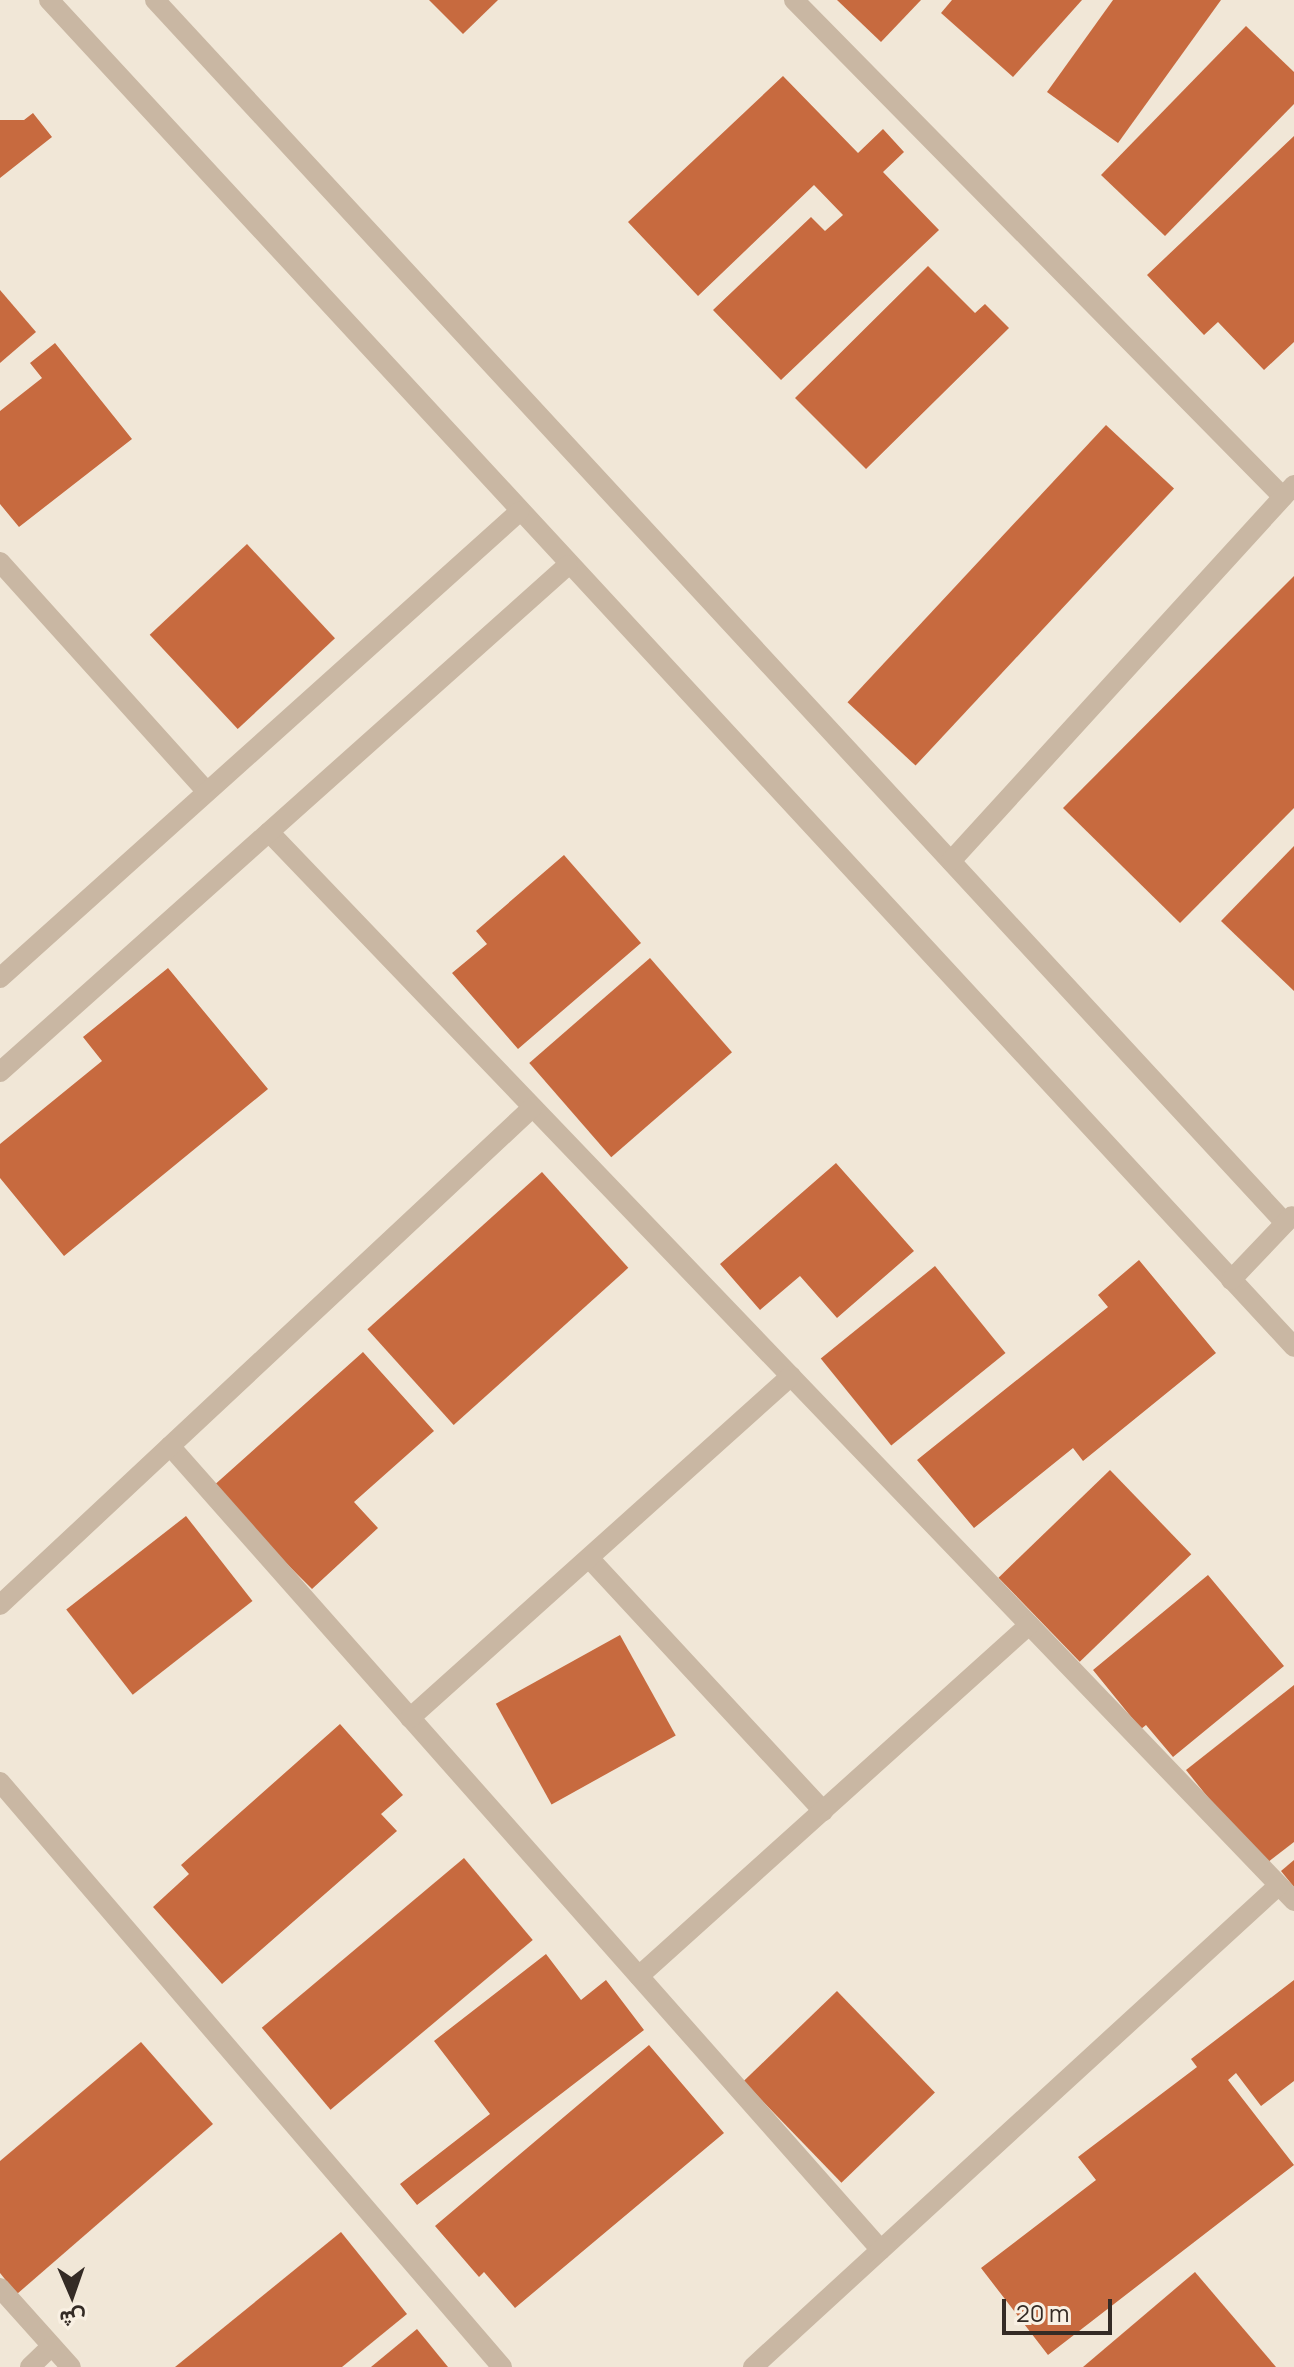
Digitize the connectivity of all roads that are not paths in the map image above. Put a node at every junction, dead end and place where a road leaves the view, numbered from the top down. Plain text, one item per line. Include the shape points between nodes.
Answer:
1 (49, 0) edge
2 (155, 0) edge
3 (794, 0) edge
4 (1289, 491) edge
5 (519, 512) junction
6 (0, 562) edge
7 (568, 565) junction
8 (207, 792) junction
9 (269, 832) junction
10 (951, 861) junction
11 (0, 978) edge
12 (0, 1072) edge
13 (533, 1107) junction
14 (1290, 1219) edge
15 (1231, 1280) junction
16 (1294, 1347) edge
17 (791, 1376) junction
18 (170, 1446) junction
19 (589, 1558) junction
20 (0, 1605) edge
21 (1029, 1625) junction
22 (410, 1718) junction
23 (3, 1792) edge
24 (823, 1811) junction
25 (1279, 1885) junction
26 (1294, 1901) edge
27 (639, 1976) junction
28 (881, 2250) junction
29 (0, 2288) edge
30 (52, 2346) junction
31 (30, 2367) edge
32 (71, 2367) edge
33 (502, 2367) edge
34 (753, 2367) edge

1 - 5 street
2 - 10 street
3 - 4 street
4 - 10 street
5 - 7 street
5 - 8 street
6 - 8 street
7 - 9 street
7 - 15 street
8 - 11 street
9 - 12 street
9 - 13 street
10 - 14 street
13 - 17 street
13 - 18 street
14 - 15 street
15 - 16 street
17 - 19 street
17 - 21 street
18 - 20 street
18 - 22 street
19 - 22 street
19 - 24 street
21 - 24 street
21 - 25 street
22 - 27 street
23 - 33 street
24 - 27 street
25 - 26 street
25 - 28 street
27 - 28 street
28 - 34 street
29 - 30 street
30 - 31 street
30 - 32 street

